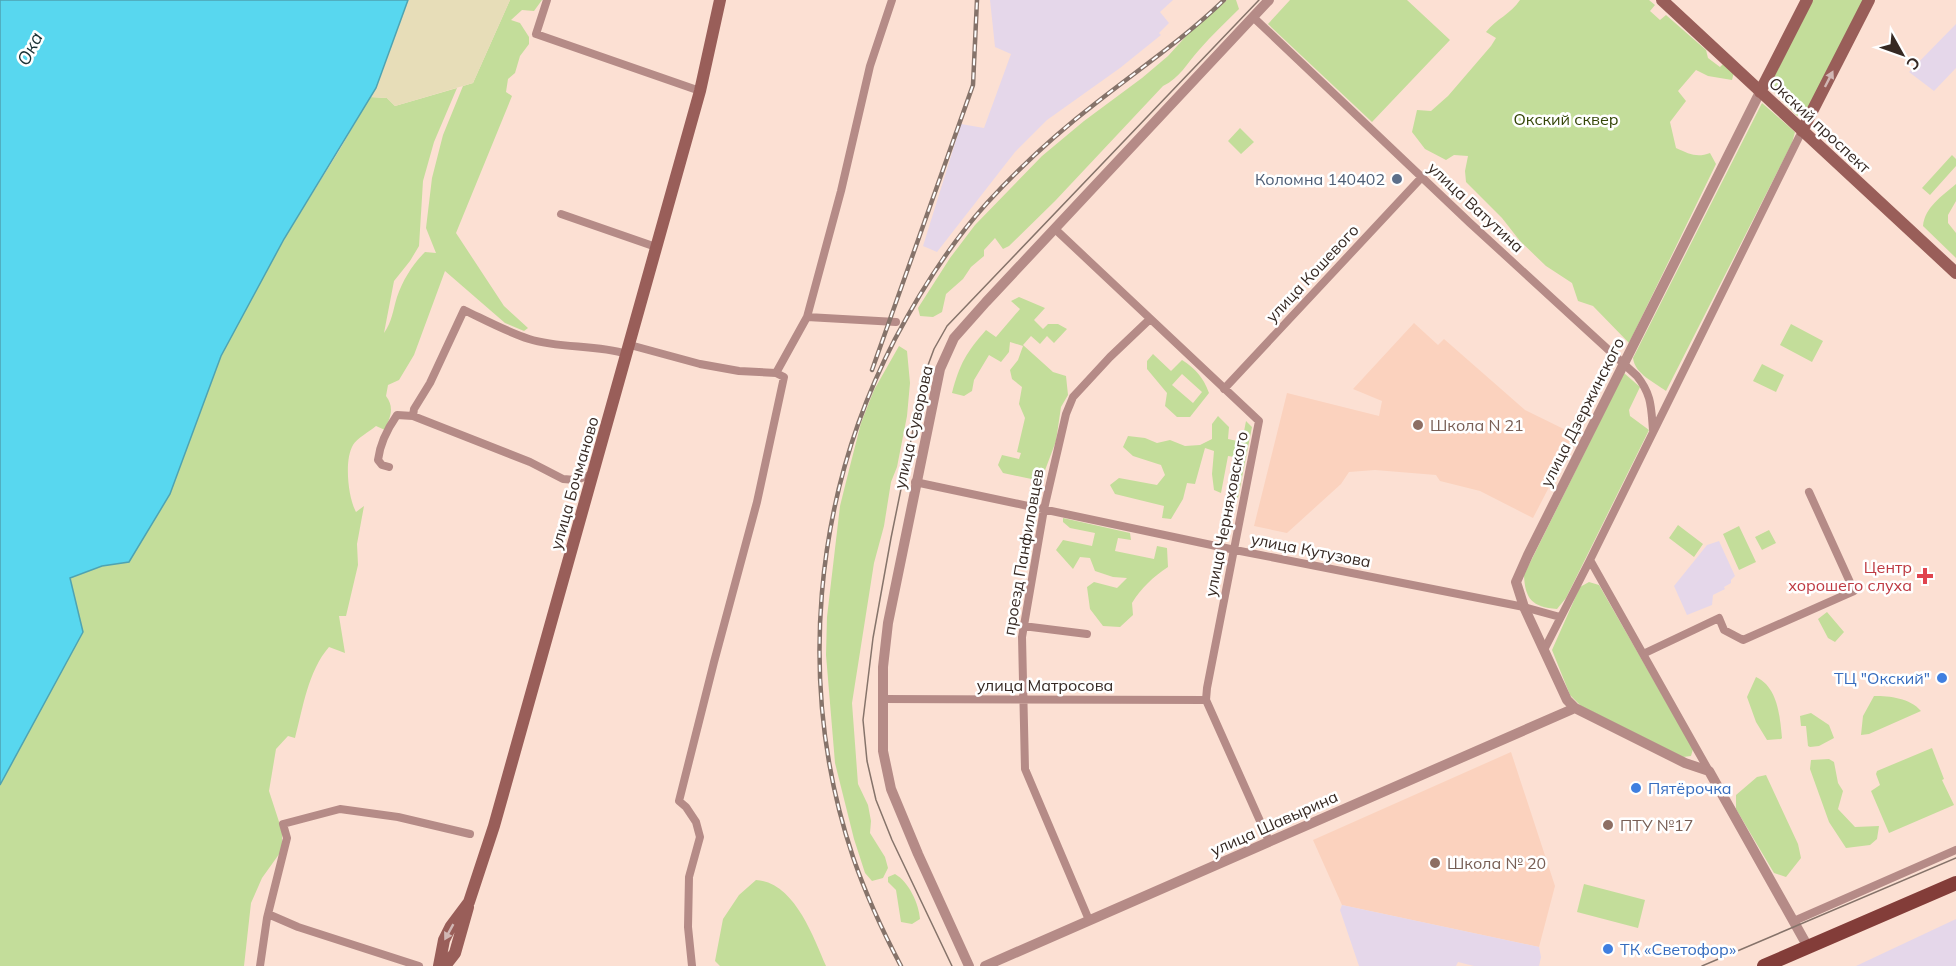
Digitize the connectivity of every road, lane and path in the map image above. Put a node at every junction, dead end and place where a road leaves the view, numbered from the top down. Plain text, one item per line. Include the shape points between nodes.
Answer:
1 (547, 0) edge
2 (720, 0) edge
3 (892, 0) edge
4 (1269, 0) edge
5 (1662, 0) edge
6 (1807, 0) edge
7 (1869, 0) edge
8 (1253, 17) junction
9 (700, 91) junction
10 (1760, 92) junction
11 (1802, 131) junction
12 (1422, 177) junction
13 (561, 214) dead end
14 (1055, 228) junction
15 (656, 248) junction
16 (1956, 273) edge
17 (807, 317) junction
18 (1150, 319) junction
19 (896, 322) dead end
20 (628, 349) junction
21 (1624, 365) junction
22 (777, 373) junction
23 (1224, 389) junction
24 (412, 417) junction
25 (1653, 431) junction
26 (389, 467) dead end
27 (593, 474) junction
28 (915, 482) junction
29 (1809, 492) dead end
30 (1044, 509) junction
31 (1235, 550) junction
32 (1590, 560) junction
33 (1524, 607) junction
34 (1560, 617) junction
35 (1023, 626) junction
36 (1087, 634) dead end
37 (1544, 650) junction
38 (1643, 654) junction
39 (883, 699) junction
40 (1023, 700) junction
41 (1206, 700) junction
42 (1575, 708) junction
43 (1709, 771) junction
44 (470, 834) dead end
45 (1269, 841) junction
46 (1956, 850) edge
47 (1956, 883) edge
48 (470, 902) junction
49 (268, 914) junction
50 (1089, 920) junction
51 (1794, 921) junction
52 (1808, 947) junction
53 (260, 966) edge
54 (419, 966) edge
55 (439, 966) edge
56 (445, 966) edge
57 (692, 966) edge
58 (969, 966) edge
59 (984, 966) edge
60 (1764, 966) edge

1 - 9 street via 536,34
2 - 9 main road, улица Бочманово
3 - 17 street via 870,66 842,191
4 - 8 street, улица Суворова
5 - 10 main road, Окский проспект
6 - 10 main road, улица Дзержинского
11 -> 7 main road
8 - 12 street, улица Ватутина
8 - 14 street, улица Суворова
9 - 15 main road, улица Бочманово
10 - 11 main road, Окский проспект
10 - 21 street, улица Дзержинского
11 - 16 main road, Окский проспект
11 - 25 street
12 - 21 street, улица Ватутина
12 - 23 street, улица Кошевого
13 - 15 street
14 - 18 street, улица Черняховского
14 - 28 street, улица Суворова via 954,338 940,369
15 - 20 main road, улица Бочманово
17 - 19 street
17 - 22 street
18 - 23 street, улица Черняховского
18 - 30 street, проезд Панфиловцев via 1073,398
20 - 22 street via 739,371
20 - 24 street via 529,339 464,310
20 - 27 main road, улица Бочманово
21 - 25 street, улица Ватутина via 1637,376 1651,398
21 - 33 street, улица Дзержинского via 1516,582
22 - 57 street via 784,377 756,502 680,801 696,822 700,837 689,877
23 - 31 street, улица Черняховского via 1259,421
24 - 26 street via 397,415 388,428 378,460
24 - 27 street via 563,478 576,480
25 - 32 street
27 - 48 main road, улица Бочманово
28 - 30 street, улица Кутузова
28 - 39 street, улица Суворова via 888,623
29 - 38 street via 1854,591 1743,640 1724,630 1719,618
30 - 31 street, улица Кутузова
30 - 35 street, проезд Панфиловцев
31 - 33 street, улица Кутузова
31 - 41 street, улица Черняховского
32 - 34 street
32 - 38 street
33 - 34 street, улица Кутузова
33 - 37 street, улица Дзержинского
34 - 37 street
35 - 36 street
35 - 40 street, проезд Панфиловцев
37 - 42 street, улица Дзержинского via 1566,700
38 - 43 street
39 - 40 street, улица Матросова
39 - 58 street, улица Суворова via 883,751 891,789
40 - 41 street, улица Матросова
40 - 50 street, проезд Панфиловцев via 1025,769
41 - 45 street
42 - 43 street, улица Дзержинского via 1685,764
42 - 45 street, улица Шавырина
43 - 51 street
44 - 49 street via 398,817 340,809 283,824 287,838
45 - 50 street, улица Шавырина
46 - 51 street
47 - 52 main road
48 -> 55 main road, улица Бочманово via 447,932
48 - 56 main road via 455,953
49 - 53 street
49 - 54 street
50 - 59 street, улица Шавырина
51 - 52 street
52 - 60 main road

